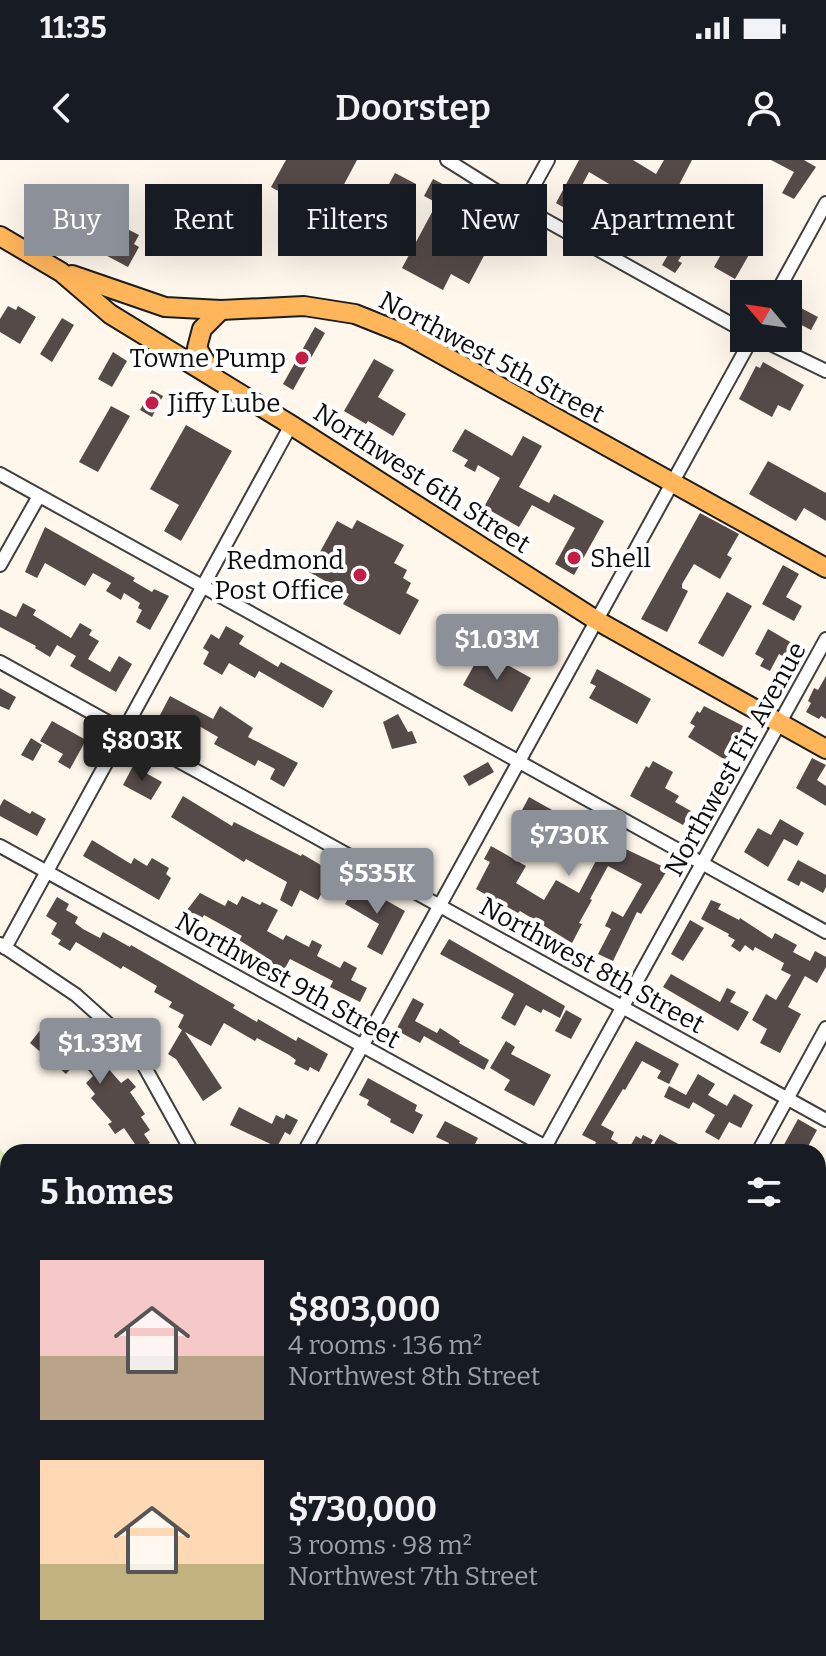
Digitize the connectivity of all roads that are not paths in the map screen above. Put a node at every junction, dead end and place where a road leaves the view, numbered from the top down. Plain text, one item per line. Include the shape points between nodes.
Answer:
1 (447, 160) edge
2 (548, 160) edge
3 (485, 184) edge
4 (535, 184) edge
5 (826, 203) edge
6 (547, 221) edge
7 (0, 236) edge
8 (61, 272) junction
9 (784, 280) edge
10 (221, 310) junction
11 (730, 323) edge
12 (747, 352) edge
13 (785, 352) edge
14 (826, 371) edge
15 (216, 381) junction
16 (291, 425) junction
17 (0, 474) edge
18 (672, 483) junction
19 (39, 496) junction
20 (0, 565) edge
21 (826, 568) edge
22 (203, 586) junction
23 (596, 620) junction
24 (826, 639) edge
25 (0, 662) edge
26 (779, 724) junction
27 (124, 731) junction
28 (826, 749) edge
29 (519, 761) junction
30 (0, 846) edge
31 (702, 863) junction
32 (46, 873) junction
33 (439, 905) junction
34 (826, 932) edge
35 (3, 946) edge
36 (623, 1007) junction
37 (826, 1028) edge
38 (362, 1046) junction
39 (787, 1098) junction
40 (826, 1120) edge
41 (188, 1144) edge
42 (308, 1144) edge
43 (537, 1144) edge
44 (551, 1144) edge
45 (762, 1144) edge

1 - 3 street
2 - 4 street
5 - 9 street
6 - 11 street
7 - 8 main road, Northwest 6th Street
8 - 10 main road, Northwest 5th Street via 165,307
8 - 15 main road, Northwest 6th Street via 110,314
10 - 15 main road via 202,329 197,348
10 - 18 main road, Northwest 5th Street via 304,306 355,314 405,334
12 - 18 street
13 - 14 street
15 - 16 main road, Northwest 6th Street
16 - 22 street
16 - 23 main road, Northwest 6th Street
17 - 19 street
18 - 21 main road, Northwest 5th Street
18 - 23 street
19 - 20 street
19 - 22 street
22 - 27 street
22 - 29 street
23 - 26 main road, Northwest 6th Street
23 - 29 street
24 - 26 street, Northwest Fir Avenue
25 - 27 street, Northwest 8th Street
26 - 28 main road, Northwest 6th Street
26 - 31 street, Northwest Fir Avenue
27 - 32 street
27 - 33 street, Northwest 8th Street
29 - 31 street
29 - 33 street
30 - 32 street, Northwest 9th Street
31 - 34 street
31 - 36 street, Northwest Fir Avenue
32 - 35 street
32 - 38 street, Northwest 9th Street
33 - 36 street, Northwest 8th Street
33 - 38 street
35 - 41 street via 76,995 133,1046
36 - 39 street, Northwest 8th Street
36 - 44 street, Northwest Fir Avenue
37 - 39 street
38 - 42 street
38 - 43 street, Northwest 9th Street
39 - 40 street, Northwest 8th Street
39 - 45 street

